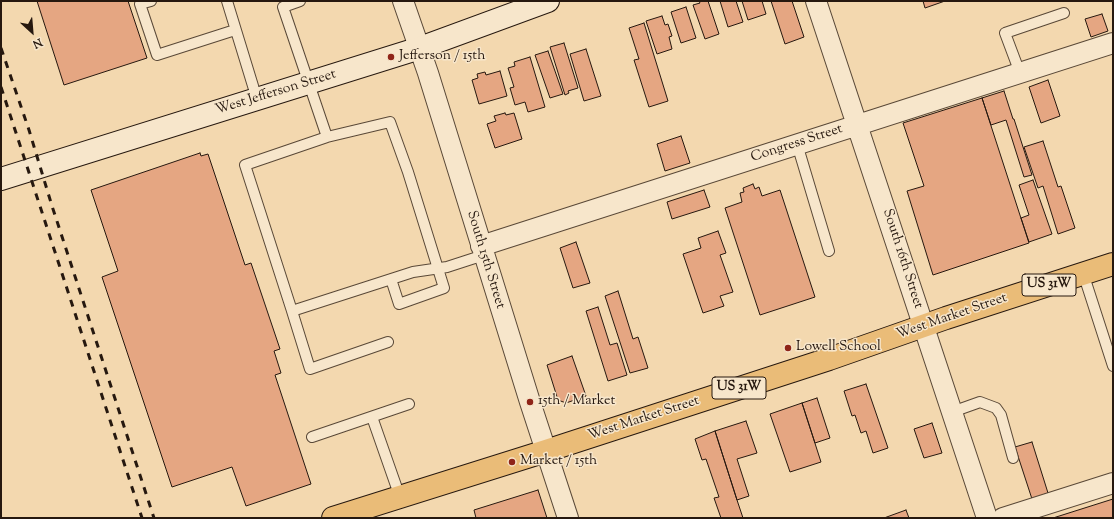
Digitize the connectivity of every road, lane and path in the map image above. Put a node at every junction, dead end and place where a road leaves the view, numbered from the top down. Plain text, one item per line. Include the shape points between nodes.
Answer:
1 (151, 1) edge
2 (227, 1) edge
3 (300, 1) edge
4 (403, 1) edge
5 (816, 1) edge
6 (539, 2) edge
7 (282, 4) edge
8 (1064, 13) dead end
9 (235, 30) junction
10 (1113, 43) edge
11 (420, 48) junction
12 (1020, 73) junction
13 (309, 82) junction
14 (258, 99) junction
15 (857, 125) junction
16 (327, 137) junction
17 (797, 144) junction
18 (1, 180) edge
19 (483, 250) junction
20 (829, 251) dead end
21 (1113, 264) edge
22 (437, 268) junction
23 (1083, 273) junction
24 (391, 279) junction
25 (292, 311) junction
26 (924, 326) junction
27 (388, 342) dead end
28 (1109, 342) edge
29 (1113, 366) edge
30 (409, 404) dead end
31 (952, 412) junction
32 (372, 417) junction
33 (312, 436) dead end
34 (546, 452) junction
35 (1013, 458) dead end
36 (1113, 483) edge
37 (400, 497) junction
38 (333, 518) edge
39 (568, 518) edge
40 (987, 518) edge
41 (1003, 518) edge

1 - 9 lane via 140,4 157,55
2 - 9 lane
3 - 7 lane
4 - 11 street, South 15th Street
5 - 15 street, South 16th Street
6 - 11 street, West Jefferson Street
7 - 13 lane
8 - 12 lane via 1005,33
9 - 14 lane
10 - 12 street, Congress Street
11 - 13 street, West Jefferson Street
11 - 19 street, South 15th Street
12 - 15 street, Congress Street
13 - 14 street, West Jefferson Street
13 - 16 lane
14 - 18 street, West Jefferson Street
15 - 17 street, Congress Street
15 - 26 street, South 16th Street
16 - 22 lane via 390,122
16 - 25 lane via 245,165
17 - 19 street, Congress Street
17 - 20 lane
19 - 22 lane via 448,267
19 - 34 street, South 15th Street
21 - 23 main road, West Market Street / US 31W
22 - 24 lane
22 - 24 lane via 444,288 399,304
23 - 26 main road, West Market Street / US 31W
23 - 28 lane
24 - 25 lane
25 - 27 lane via 310,369
26 - 31 street, South 16th Street
26 - 34 main road, West Market Street / US 31W
28 - 29 lane
30 - 32 lane
31 - 35 lane via 980,402 996,408 1001,414
31 - 40 street, South 16th Street
32 - 33 lane
32 - 37 lane
34 - 37 main road, West Market Street / US 31W
34 - 39 street, South 15th Street
36 - 41 street
37 - 38 main road, West Market Street / US 31W

